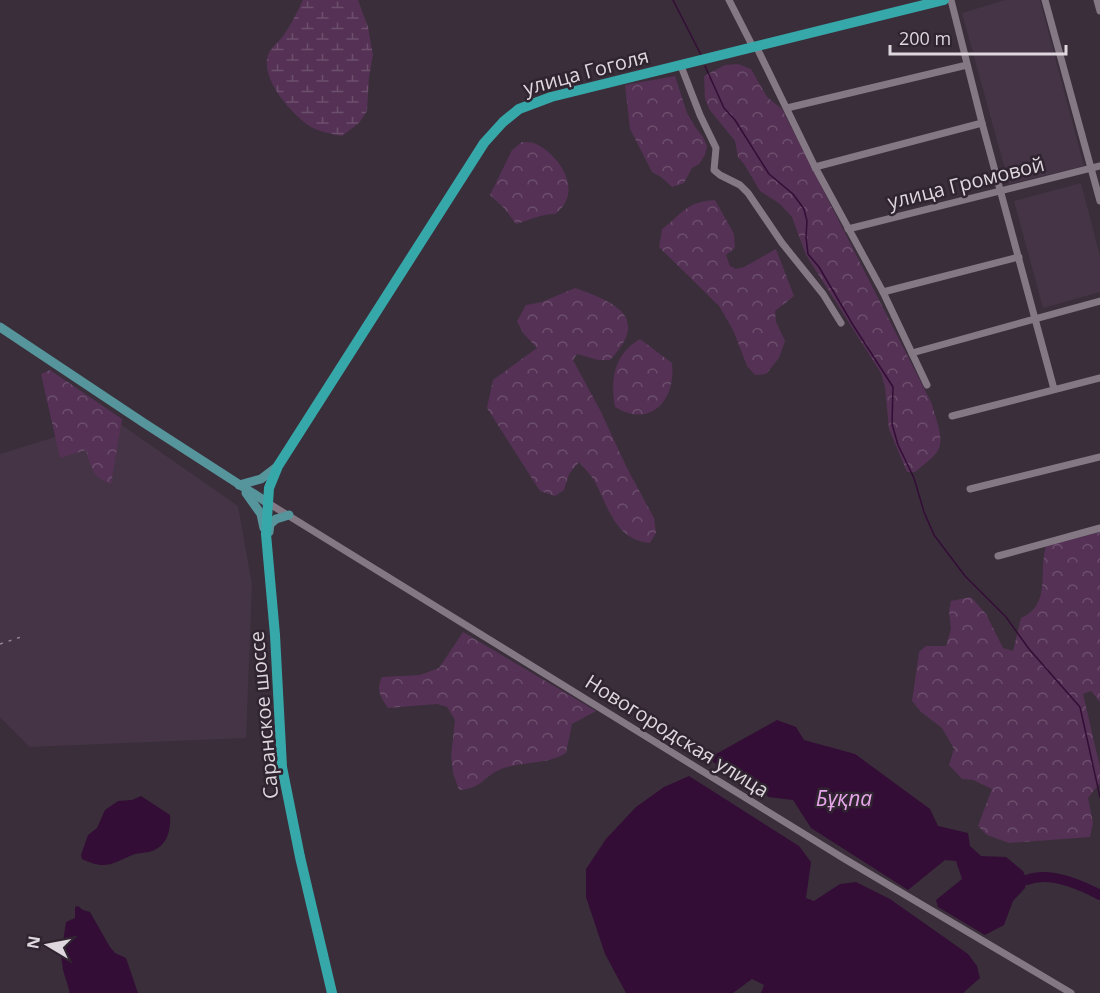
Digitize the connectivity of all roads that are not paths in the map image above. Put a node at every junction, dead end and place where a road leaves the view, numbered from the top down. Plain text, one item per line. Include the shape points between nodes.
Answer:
1 (729, 0) edge
2 (944, 0) edge
3 (951, 0) edge
4 (1045, 0) edge
5 (1097, 0) edge
6 (1100, 11) edge
7 (754, 47) junction
8 (966, 65) junction
9 (681, 66) junction
10 (787, 108) junction
11 (982, 123) junction
12 (1100, 166) edge
13 (815, 167) junction
14 (1091, 168) junction
15 (1001, 192) junction
16 (1100, 201) edge
17 (848, 229) junction
18 (1020, 257) junction
19 (883, 291) junction
20 (1100, 300) edge
21 (1036, 319) junction
22 (841, 323) dead end
23 (0, 327) edge
24 (912, 353) junction
25 (1100, 378) edge
26 (927, 385) dead end
27 (1054, 389) junction
28 (952, 416) dead end
29 (1100, 457) edge
30 (278, 466) junction
31 (239, 485) junction
32 (969, 489) dead end
33 (268, 503) junction
34 (289, 515) junction
35 (1100, 528) edge
36 (266, 534) junction
37 (267, 546) junction
38 (998, 556) dead end
39 (332, 993) edge
40 (1071, 993) edge

1 - 7 street
2 - 7 highway, улица Гоголя
3 - 8 street
4 - 14 street
5 - 6 street
7 - 9 highway, улица Гоголя
7 - 10 street
8 - 10 street
8 - 11 street
9 - 22 street via 716,148 714,170 748,193
9 - 30 highway, улица Гоголя via 551,97 519,109 503,122 484,143
10 - 13 street
11 - 13 street
11 - 15 street
12 - 14 street, улица Громовой
13 - 17 street
14 - 15 street, улица Громовой
14 - 16 street
15 - 17 street, улица Громовой
15 - 18 street
17 - 19 street
18 - 19 street
18 - 21 street
19 - 24 street
20 - 21 street
21 - 24 street
21 - 27 street
23 - 31 main road
24 - 26 street
25 - 27 street
27 - 28 street
29 - 32 street
30 - 31 main road via 261,478
30 - 33 highway, улица Гоголя
31 - 33 main road
31 - 36 main road via 255,503
33 - 34 street, Новогородская улица
33 - 36 highway, Саранское шоссе
34 - 37 main road via 270,524
34 - 40 street, Новогородская улица via 843,858
35 - 38 street
36 - 37 highway, Саранское шоссе
37 - 39 highway, Саранское шоссе via 284,781

